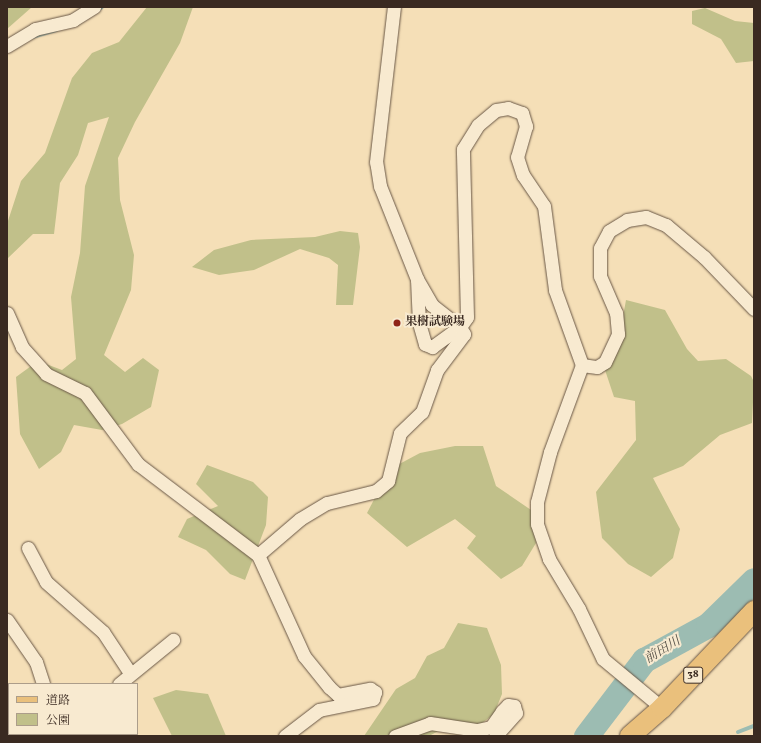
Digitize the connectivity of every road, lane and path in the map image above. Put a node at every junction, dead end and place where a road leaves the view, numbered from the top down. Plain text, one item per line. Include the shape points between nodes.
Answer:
1 (94, 7) edge
2 (394, 7) edge
3 (7, 46) edge
4 (417, 280) junction
5 (754, 309) edge
6 (7, 313) edge
7 (460, 327) junction
8 (582, 365) junction
9 (28, 548) dead end
10 (258, 555) junction
11 (754, 611) edge
12 (7, 620) edge
13 (173, 640) dead end
14 (130, 673) junction
15 (43, 683) edge
16 (120, 683) edge
17 (662, 708) junction
18 (285, 736) edge
19 (395, 736) edge
20 (496, 736) edge
21 (630, 736) edge

1 - 3 street via 73,20 35,29
2 - 4 street via 376,162 380,186
4 - 7 street via 432,305
4 - 7 street via 419,323 425,344 432,347
5 - 8 street via 704,257 666,225 646,217 627,220 609,231 600,248 600,276 616,313 618,334 606,362 597,366
6 - 10 street via 22,347 46,374 84,393 138,464
7 - 8 street via 467,317 463,149 478,125 496,110 508,108 522,113 526,126 517,156 523,175 544,206 555,290
7 - 10 street via 464,334 437,370 422,412 400,433 388,482 376,491 327,503 300,519
8 - 17 street via 550,452 537,502 537,524 549,559 579,609 594,644 604,659
9 - 14 street via 46,582 103,632
10 - 18 street via 304,656 329,687 338,694 370,688 375,692 373,699 319,710
11 - 17 main road, 38
12 - 15 street via 36,662
13 - 14 street
14 - 16 street
17 - 21 main road, 38
19 - 20 street via 430,723 477,730 491,727 502,710 508,705 514,706 516,713

